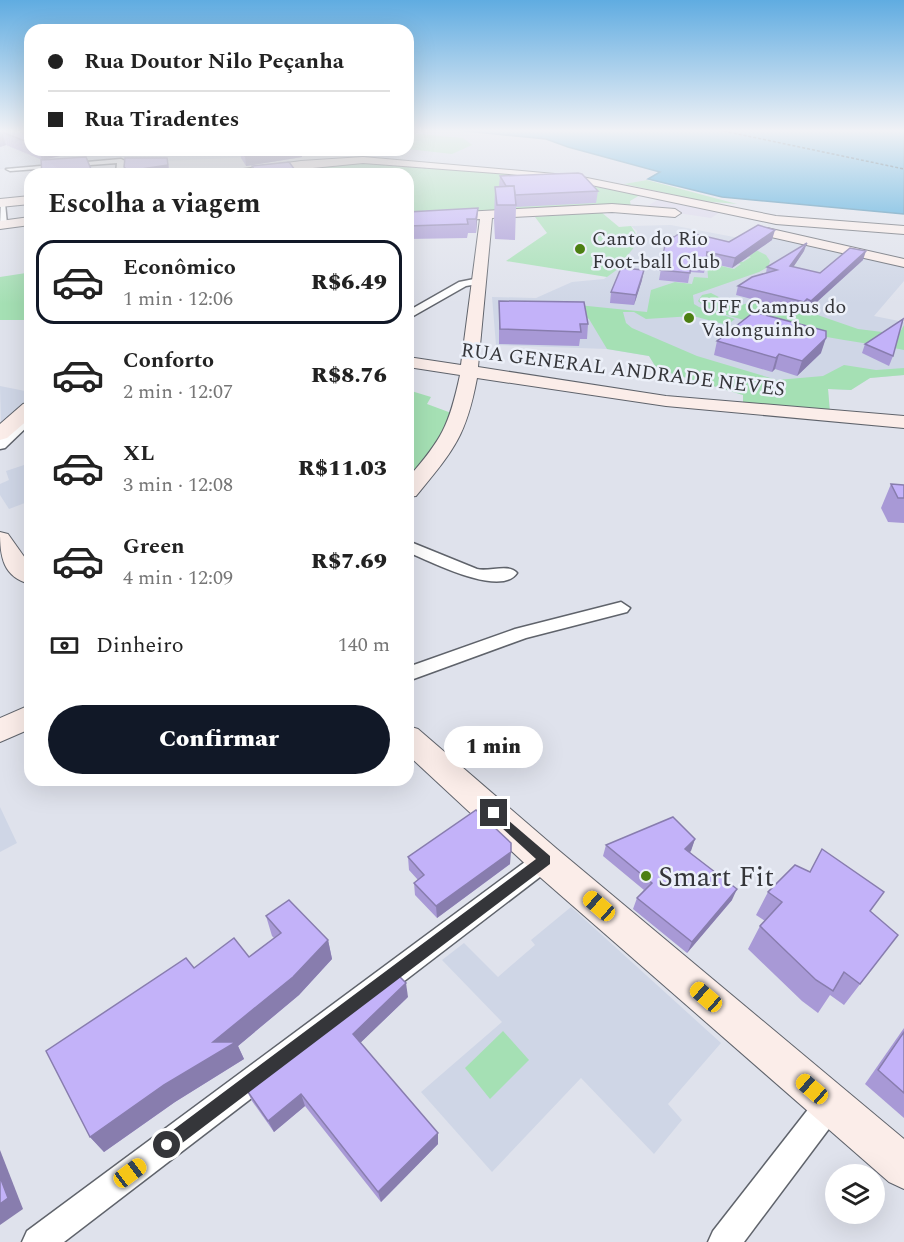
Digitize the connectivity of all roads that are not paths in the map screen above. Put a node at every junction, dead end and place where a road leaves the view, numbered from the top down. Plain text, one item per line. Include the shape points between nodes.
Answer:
1 (621, 188) edge
2 (664, 197) junction
3 (24, 201) edge
4 (1, 203) edge
5 (639, 210) junction
6 (486, 217) junction
7 (414, 219) edge
8 (24, 222) edge
9 (816, 223) junction
10 (1, 224) edge
11 (904, 230) edge
12 (904, 243) edge
13 (901, 262) edge
14 (479, 281) junction
15 (414, 313) edge
16 (414, 363) edge
17 (469, 373) junction
18 (24, 413) edge
19 (904, 422) edge
20 (24, 423) edge
21 (0, 434) edge
22 (0, 445) edge
23 (414, 485) edge
24 (414, 549) edge
25 (3, 550) edge
26 (509, 573) dead end
27 (24, 574) edge
28 (621, 608) dead end
29 (414, 672) edge
30 (24, 719) edge
31 (0, 731) edge
32 (414, 742) edge
33 (545, 860) junction
34 (830, 1104) junction
35 (904, 1167) edge
36 (38, 1242) edge
37 (724, 1242) edge

1 - 2 street
2 - 5 street via 641,200 637,203
2 - 9 street via 761,218
3 - 4 street
4 - 10 street
5 - 6 street via 595,209
5 - 13 street via 712,220
6 - 7 street
6 - 14 street
8 - 10 street
9 - 11 street
9 - 12 street
14 - 15 street via 463,284
14 - 17 street
16 - 17 street, RUA GENERAL ANDRADE NEVES
17 - 19 street, RUA GENERAL ANDRADE NEVES via 685,404
17 - 23 street via 451,438
18 - 21 street
20 - 22 street
24 - 26 street via 472,573
25 - 27 street
28 - 29 street via 521,633
30 - 31 street
32 - 33 street
33 - 34 street
33 - 36 street
34 - 35 street
34 - 37 street

